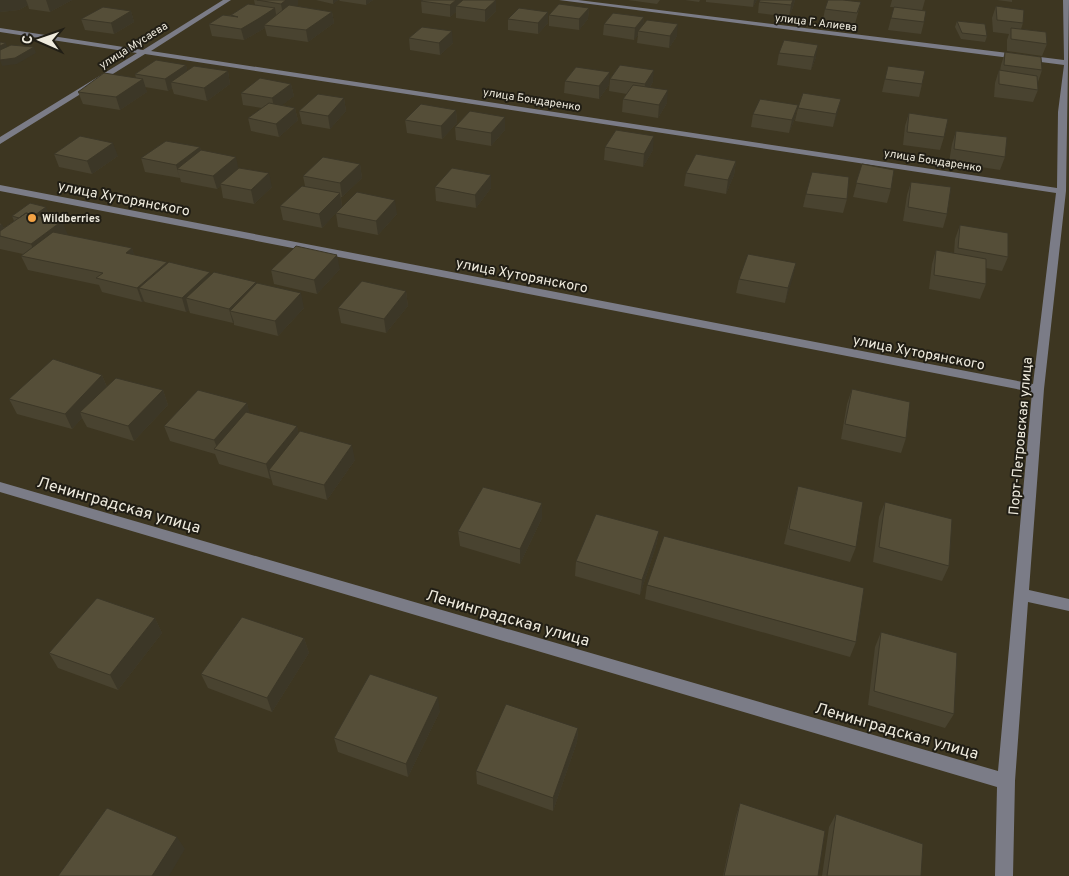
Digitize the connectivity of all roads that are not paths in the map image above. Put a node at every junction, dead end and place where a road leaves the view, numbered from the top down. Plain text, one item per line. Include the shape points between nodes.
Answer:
1 (228, 0) edge
2 (562, 0) edge
3 (1066, 0) edge
4 (0, 30) edge
5 (144, 51) junction
6 (1068, 63) edge
7 (1066, 112) edge
8 (0, 141) edge
9 (0, 188) edge
10 (1061, 191) junction
11 (1038, 389) junction
12 (0, 487) edge
13 (1021, 594) junction
14 (1069, 605) edge
15 (1006, 781) junction
16 (1004, 876) edge

1 - 5 street, улица Мусаева
2 - 6 street, улица Г. Алиева
3 - 6 street, Порт-Петровская улица
4 - 5 street, улица Бондаренко
5 - 8 street, улица Мусаева
5 - 10 street, улица Бондаренко
6 - 7 street, Порт-Петровская улица
7 - 10 street, Порт-Петровская улица
9 - 11 street, улица Хуторянского
10 - 11 street, Порт-Петровская улица
11 - 13 street, Порт-Петровская улица
12 - 15 street, Ленинградская улица
13 - 14 street
13 - 15 street, Порт-Петровская улица
15 - 16 street, Порт-Петровская улица

